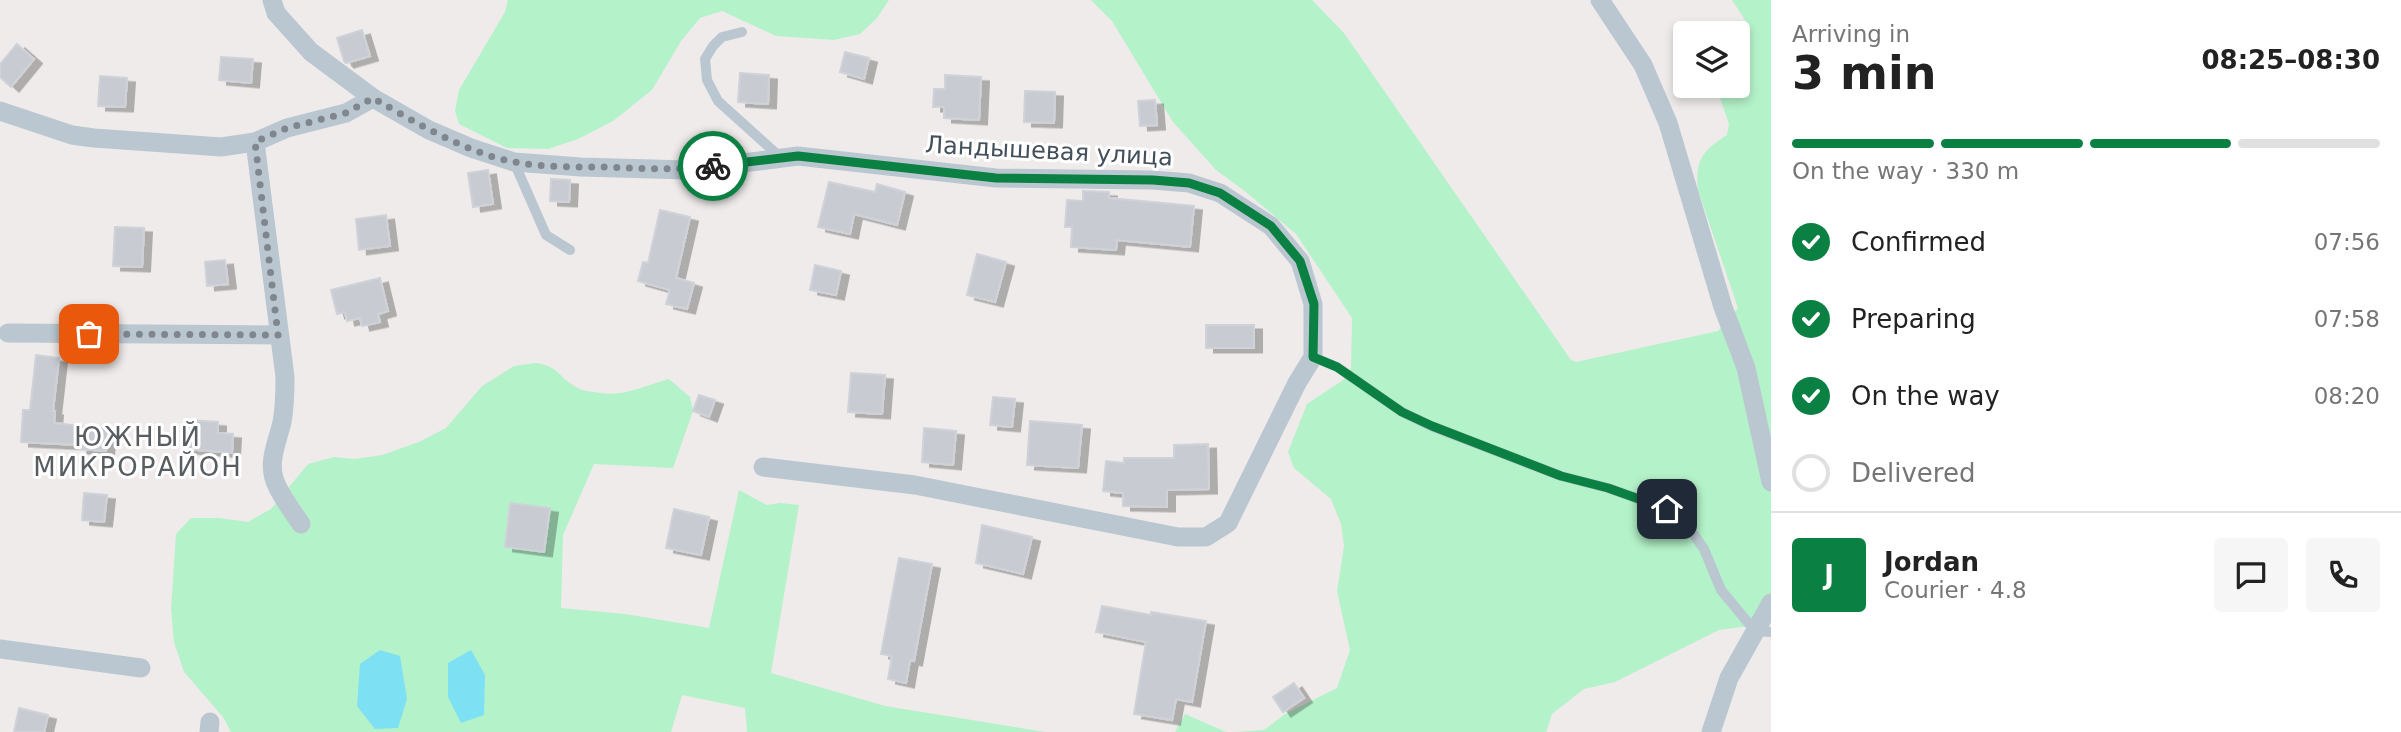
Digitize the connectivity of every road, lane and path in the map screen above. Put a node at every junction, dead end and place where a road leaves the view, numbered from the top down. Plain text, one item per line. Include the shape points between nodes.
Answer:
1 (272, 0) edge
2 (1600, 0) edge
3 (742, 32) dead end
4 (373, 98) junction
5 (0, 111) edge
6 (255, 142) junction
7 (780, 157) junction
8 (514, 162) junction
9 (570, 250) dead end
10 (8, 333) dead end
11 (278, 335) junction
12 (1313, 357) junction
13 (763, 467) dead end
14 (1771, 482) edge
15 (301, 524) dead end
16 (1771, 603) edge
17 (1763, 631) edge
18 (0, 649) edge
19 (141, 668) dead end
20 (1711, 732) edge

1 - 4 street, Ландышевая улица via 276,13 311,52
2 - 14 street via 1643,65 1668,123 1746,369
3 - 7 lane via 722,37 713,46 705,59 707,80 718,101
4 - 6 street via 346,113 287,128
4 - 8 street, Ландышевая улица via 429,130
5 - 6 street via 94,138 221,147
6 - 11 street
7 - 8 street, Ландышевая улица via 688,170
7 - 12 street, Ландышевая улица via 996,178 1153,180 1189,183 1220,193 1271,226 1300,261 1314,304
8 - 9 lane via 546,235
10 - 11 street
11 - 15 street via 285,401 272,466 276,485
12 - 13 street via 1228,523 1206,537 1178,537 915,485
12 - 17 lane via 1432,426 1561,476 1667,509 1687,525 1704,550 1721,590
16 - 17 street
17 - 20 street via 1729,678
18 - 19 street

